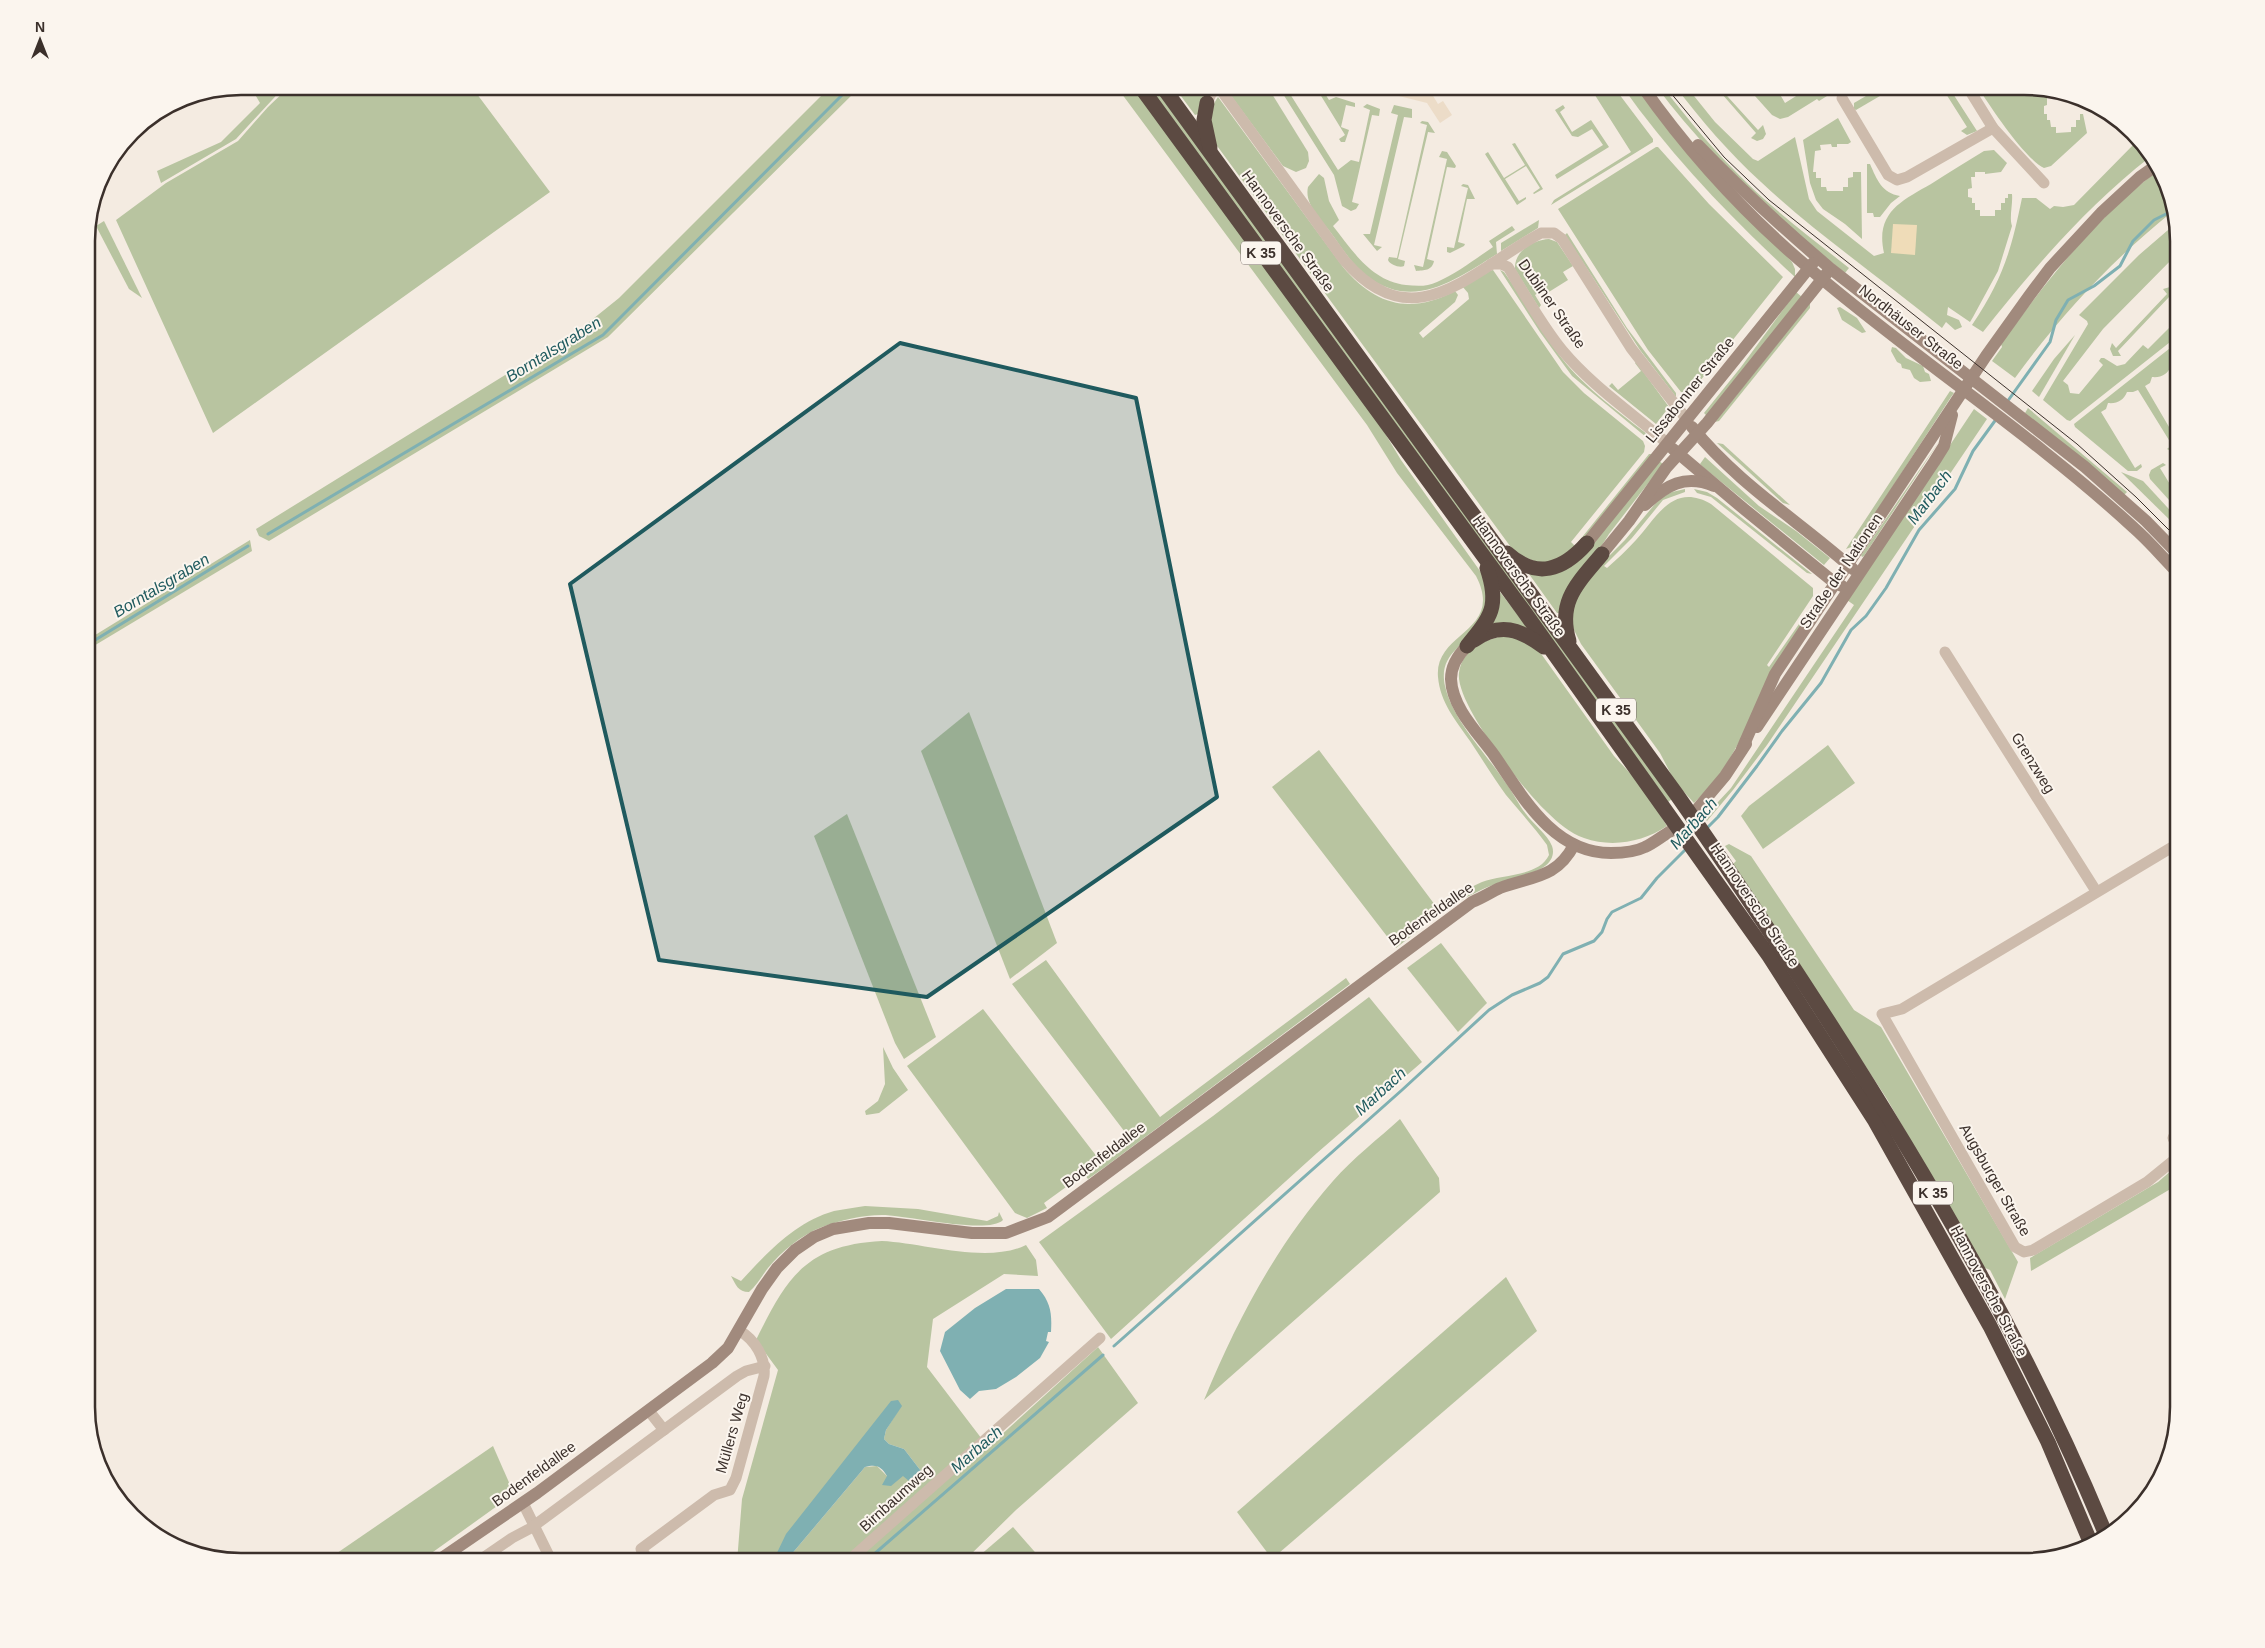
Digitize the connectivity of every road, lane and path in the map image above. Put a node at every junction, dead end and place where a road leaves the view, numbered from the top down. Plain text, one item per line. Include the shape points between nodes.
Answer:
1 (1147, 95) edge
2 (1168, 95) edge
3 (1211, 95) edge
4 (1225, 95) edge
5 (1648, 95) edge
6 (1657, 95) edge
7 (1973, 95) edge
8 (1842, 98) dead end
9 (1207, 103) joint
10 (1993, 128) junction
11 (1216, 163) junction
12 (2151, 169) edge
13 (2044, 183) dead end
14 (1818, 258) junction
15 (1489, 265) junction
16 (1809, 268) junction
17 (1831, 269) junction
18 (1822, 279) junction
19 (1946, 367) junction
20 (1954, 405) junction
21 (1688, 420) junction
22 (1697, 433) junction
23 (1668, 444) junction
24 (1678, 453) junction
25 (1721, 490) junction
26 (1629, 521) junction
27 (1492, 539) junction
28 (1587, 543) joint
29 (2170, 545) edge
30 (1478, 549) junction
31 (1602, 554) joint
32 (1848, 564) junction
33 (2170, 565) edge
34 (1853, 582) junction
35 (1835, 583) junction
36 (1466, 646) junction
37 (1571, 647) junction
38 (1945, 652) dead end
39 (1557, 658) junction
40 (1742, 749) junction
41 (1698, 808) dead end
42 (1671, 831) dead end
43 (1574, 845) junction
44 (2170, 848) edge
45 (2096, 891) junction
46 (2170, 1163) edge
47 (740, 1331) junction
48 (1100, 1338) dead end
49 (765, 1366) junction
50 (649, 1410) junction
51 (664, 1430) junction
52 (523, 1503) junction
53 (535, 1526) junction
54 (2103, 1529) edge
55 (2089, 1538) edge
56 (449, 1553) edge
57 (492, 1553) edge
58 (548, 1553) edge
59 (644, 1553) edge
60 (857, 1553) edge

1 - 30 highway, Hannoversche Straße / K 35
2 - 11 highway, Hannoversche Straße / K 35
3 - 9 street
4 - 15 street via 1344,260 1365,282 1384,293 1421,298 1450,288
5 - 16 main road, Nordhäuser Straße via 1718,180
6 - 14 main road, Nordhäuser Straße via 1673,117 1725,173
7 - 10 street
8 - 10 street via 1888,175 1897,180
9 - 11 highway via 1205,130
10 - 13 street
11 - 27 highway, Hannoversche Straße / K 35
12 - 20 main road, Straße der Nationen via 2101,213 2050,268
14 - 16 main road, Lissabonner Straße
14 - 17 main road, Nordhäuser Straße
15 - 21 street via 1541,233 1557,234 1631,348
15 - 23 street, Dubliner Straße via 1508,267 1563,351 1603,390
16 - 18 main road, Nordhäuser Straße
16 - 21 main road, Lissabonner Straße
17 - 18 main road, Lissabonner Straße
17 - 19 main road, Nordhäuser Straße
18 - 19 main road, Nordhäuser Straße
18 - 22 main road, Lissabonner Straße
19 - 29 main road, Nordhäuser Straße via 2022,417 2099,479
19 - 33 main road, Nordhäuser Straße via 2136,529
20 - 32 main road, Straße der Nationen
20 - 34 main road, Straße der Nationen via 1941,452
21 - 22 main road
21 - 23 main road, Lissabonner Straße
22 - 24 main road, Lissabonner Straße
22 - 32 main road via 1750,486
23 - 24 main road, Dubliner Straße
23 - 28 main road, Lissabonner Straße
24 - 25 main road, Dubliner Straße
24 - 26 main road, Lissabonner Straße
25 - 26 main road via 1698,482 1668,486
25 - 35 main road, Dubliner Straße
26 - 31 main road, Lissabonner Straße
27 - 28 highway via 1519,562 1539,569 1564,564
27 - 37 highway, Hannoversche Straße / K 35
30 - 36 highway via 1492,580 1494,599 1490,616
30 - 39 highway, Hannoversche Straße / K 35
31 - 37 highway via 1570,594 1565,606 1564,620
32 - 34 main road via 1853,568
32 - 35 main road, Straße der Nationen
34 - 35 main road via 1846,586
34 - 40 main road, Straße der Nationen
35 - 40 main road, Straße der Nationen via 1775,674
36 - 39 highway via 1490,632 1511,630 1527,635
36 - 43 main road via 1457,657 1452,674 1452,686 1461,709 1541,820
37 - 54 highway, Hannoversche Straße / K 35 via 1729,868 1881,1102 2001,1310 2041,1389
38 - 45 street, Grenzweg
39 - 55 highway, Hannoversche Straße / K 35 via 1716,879 1875,1120 1990,1326 2048,1442
40 - 41 main road, Straße der Nationen via 1725,776
42 - 43 main road via 1633,851 1603,853
43 - 47 main road, Bodenfeldallee via 1560,866 1533,879 1500,888 1459,911 1048,1217 1020,1230 989,1235 890,1223 833,1229 808,1242 777,1268
44 - 45 street
45 - 46 street, Augsburger Straße via 1902,1010 1882,1014 2015,1247 2024,1252 2033,1250 2147,1182
47 - 49 street via 751,1338
47 - 50 main road, Bodenfeldallee via 712,1363
48 - 60 street, Birnbaumweg
49 - 51 street via 737,1376
49 - 59 street, Müllers Weg via 736,1478 730,1490 714,1495 641,1548
50 - 51 street
50 - 52 main road, Bodenfeldallee
51 - 53 street
52 - 53 street
52 - 56 main road, Bodenfeldallee
53 - 57 street
53 - 58 street

